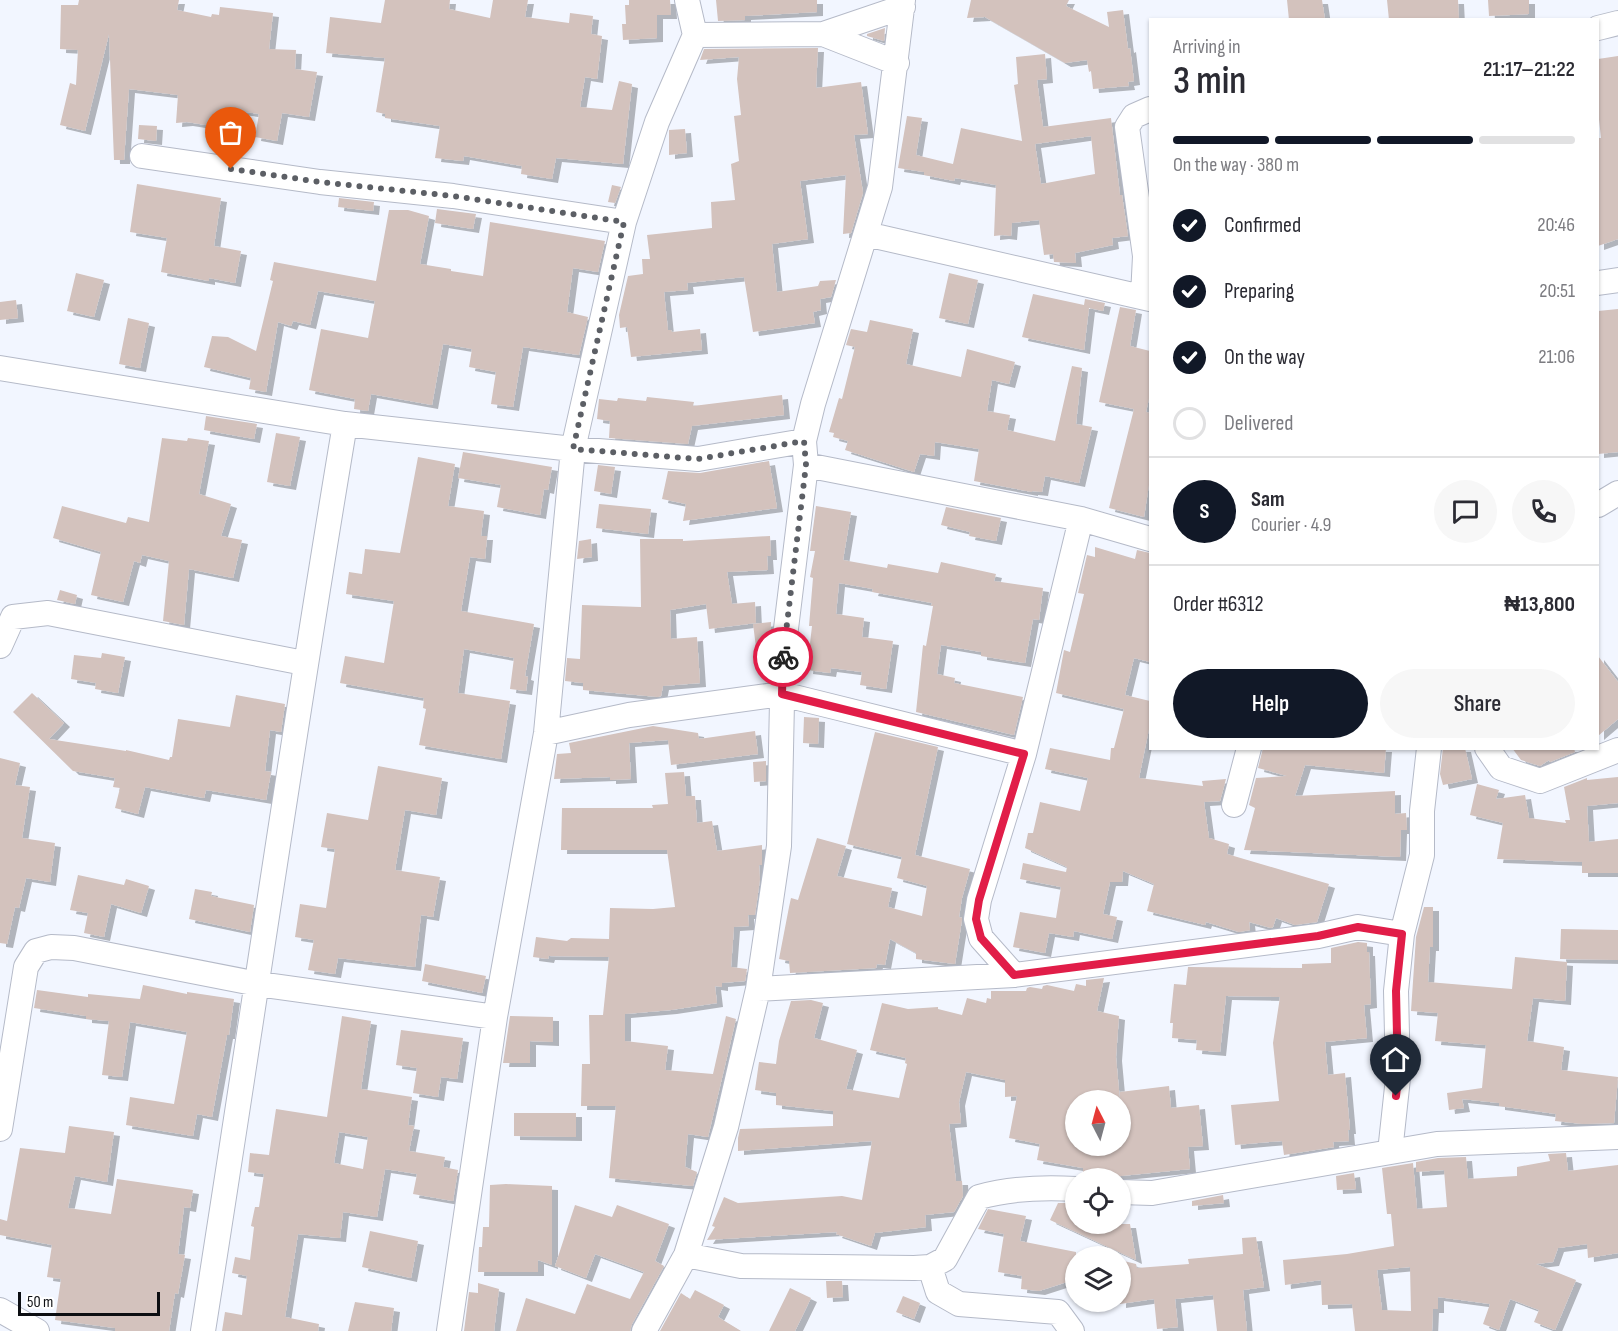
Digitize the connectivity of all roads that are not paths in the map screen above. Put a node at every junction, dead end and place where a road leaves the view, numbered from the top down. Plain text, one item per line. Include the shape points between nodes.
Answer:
1 (687, 0) edge
2 (903, 4) edge
3 (1618, 24) edge
4 (1599, 28) edge
5 (823, 34) junction
6 (695, 35) junction
7 (897, 63) junction
8 (1149, 109) edge
9 (142, 156) dead end
10 (624, 222) junction
11 (866, 234) junction
12 (1618, 280) edge
13 (1599, 283) edge
14 (1147, 297) edge
15 (0, 368) edge
16 (345, 424) junction
17 (804, 441) junction
18 (573, 449) junction
19 (806, 465) junction
20 (1618, 493) edge
21 (1599, 504) edge
22 (1081, 519) junction
23 (1149, 539) edge
24 (0, 646) edge
25 (304, 663) junction
26 (782, 694) junction
27 (546, 733) junction
28 (1248, 750) edge
29 (1429, 750) edge
30 (1488, 750) edge
31 (1618, 750) edge
32 (1024, 754) junction
33 (1234, 805) dead end
34 (1402, 934) junction
35 (1014, 975) junction
36 (258, 984) junction
37 (758, 989) junction
38 (495, 1017) junction
39 (0, 1129) edge
40 (1618, 1137) edge
41 (1390, 1152) junction
42 (1065, 1188) edge
43 (1131, 1192) edge
44 (686, 1256) junction
45 (930, 1266) junction
46 (0, 1310) edge
47 (37, 1331) edge
48 (203, 1331) edge
49 (449, 1331) edge
50 (644, 1331) edge
51 (1072, 1331) edge

1 - 6 street
2 - 5 street
2 - 7 street
3 - 4 street
5 - 6 street
5 - 7 street
6 - 10 street via 657,122
7 - 11 street via 880,187
8 - 14 street via 1134,116 1127,127
9 - 10 street
10 - 18 street
11 - 14 street
11 - 17 street
12 - 13 street
15 - 16 street
16 - 18 street
16 - 25 street
17 - 18 street via 698,459
17 - 19 street
18 - 27 street
19 - 22 street
19 - 26 street via 783,653
20 - 21 street
22 - 23 street
22 - 32 street
24 - 25 street via 13,617 48,613
25 - 36 street
26 - 27 street via 629,715
26 - 32 street
26 - 37 street via 779,846
27 - 38 street
28 - 33 street
29 - 34 street via 1422,855
30 - 31 street via 1501,768 1540,781
32 - 35 street via 976,919 981,938
34 - 35 street via 1358,927 1318,936
34 - 41 street via 1396,991 1398,1078
35 - 37 street
36 - 38 street
36 - 39 street via 74,948 36,951 26,967
36 - 48 street
37 - 44 street via 726,1127
38 - 49 street
40 - 41 street via 1437,1144
41 - 43 street via 1152,1193
42 - 45 street via 1000,1191 979,1197 945,1259
44 - 45 street via 741,1266
44 - 50 street
45 - 51 street via 938,1292 959,1304 1058,1312
46 - 47 street

